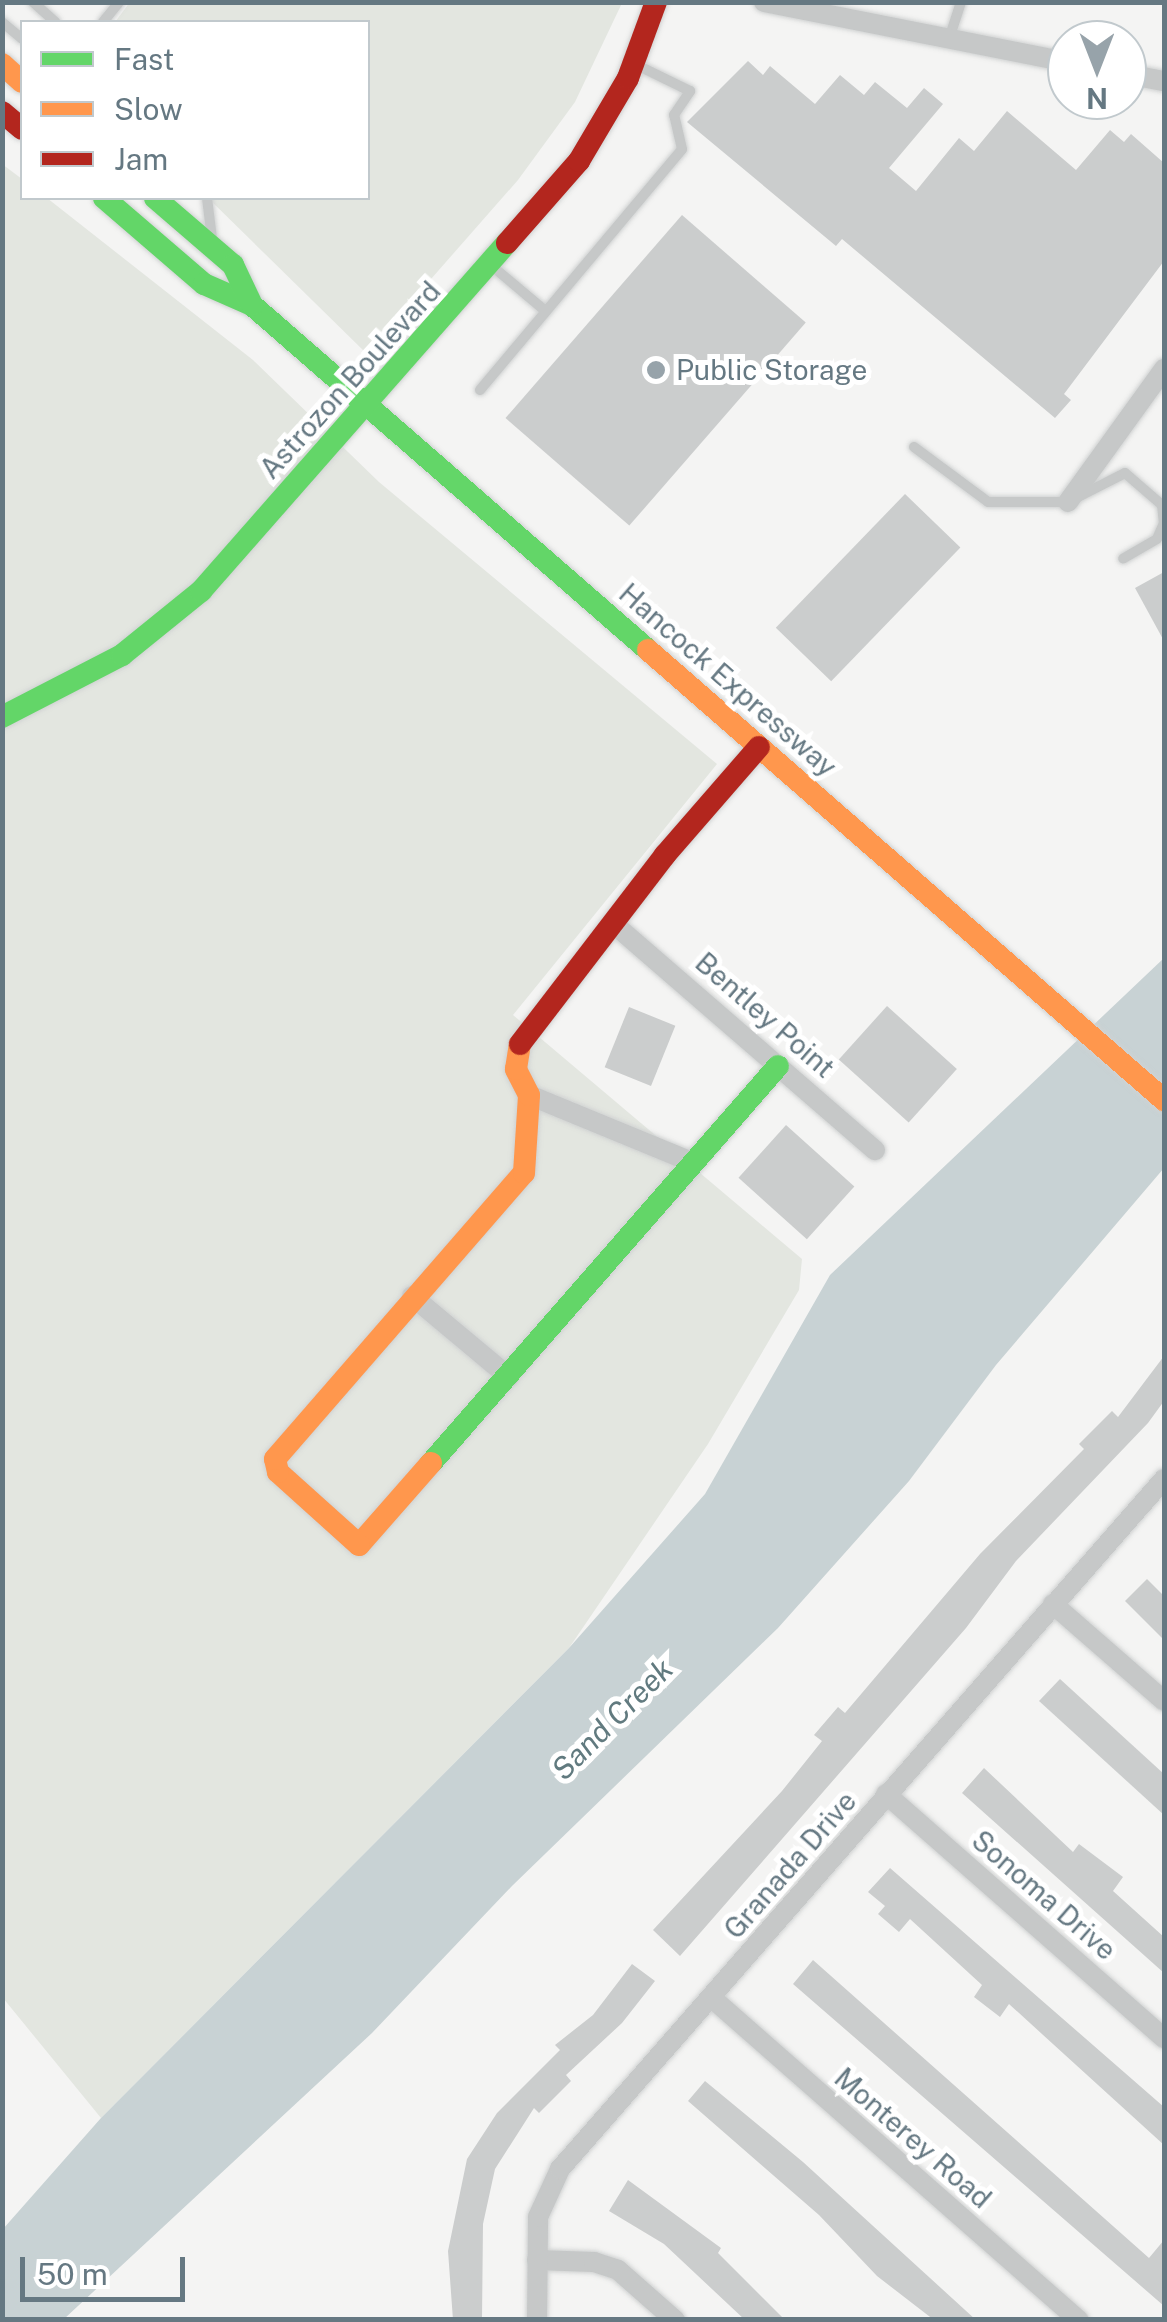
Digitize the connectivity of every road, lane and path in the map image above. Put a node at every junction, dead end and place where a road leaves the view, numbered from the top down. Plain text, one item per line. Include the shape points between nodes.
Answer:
1 (33, 2) edge
2 (656, 2) edge
3 (764, 2) edge
4 (961, 2) edge
5 (793, 5) edge
6 (52, 20) edge
7 (949, 39) junction
8 (1047, 58) edge
9 (634, 64) junction
10 (106, 200) edge
11 (157, 200) edge
12 (206, 200) edge
13 (212, 247) junction
14 (491, 265) junction
15 (252, 306) junction
16 (543, 309) junction
17 (1164, 370) edge
18 (480, 390) dead end
19 (368, 406) junction
20 (914, 447) dead end
21 (1068, 502) junction
22 (1123, 560) dead end
23 (2, 717) edge
24 (760, 747) junction
25 (615, 925) junction
26 (778, 1066) junction
27 (529, 1095) junction
28 (1164, 1100) edge
29 (876, 1150) dead end
30 (694, 1163) junction
31 (412, 1296) junction
32 (509, 1377) junction
33 (1164, 1479) edge
34 (1053, 1604) junction
35 (1164, 1702) edge
36 (886, 1794) junction
37 (712, 1998) junction
38 (1164, 2038) edge
39 (537, 2260) junction
40 (537, 2320) edge
41 (674, 2320) edge
42 (1079, 2320) edge

1 - 6 lane
2 - 9 main road, Astrozon Boulevard
3 - 5 street
4 - 7 lane
5 - 7 street
7 - 8 street
9 - 14 main road, Astrozon Boulevard via 579,161
9 - 16 lane via 690,91 674,115 682,149
10 - 15 main road, Hancock Expressway via 204,284
11 - 13 main road, Hancock Expressway
12 - 13 lane
13 - 15 main road, Hancock Expressway via 233,264
14 - 16 lane
14 - 19 main road, Astrozon Boulevard
15 - 19 main road, Hancock Expressway
16 - 18 lane
17 - 21 street
19 - 23 main road, Astrozon Boulevard via 201,592 161,627 122,656
19 - 24 main road, Hancock Expressway
20 - 21 lane via 988,502
21 - 22 lane via 1124,474 1162,506 1157,538
24 - 25 main road via 665,855
24 - 28 main road, Hancock Expressway
25 - 26 street, Bentley Point
25 - 27 main road via 520,1042 516,1069
26 - 29 street, Bentley Point
26 - 30 main road
27 - 30 street
27 - 31 main road via 524,1174
30 - 32 main road
31 - 32 street
31 - 32 main road via 275,1459 278,1472 359,1546
33 - 34 street, Granada Drive
34 - 35 street
34 - 36 street, Granada Drive
36 - 37 street, Granada Drive
36 - 38 street, Sonoma Drive
37 - 39 street, Granada Drive via 546,2190
37 - 42 street, Monterey Road
39 - 40 street, Granada Drive
39 - 41 street via 618,2270

